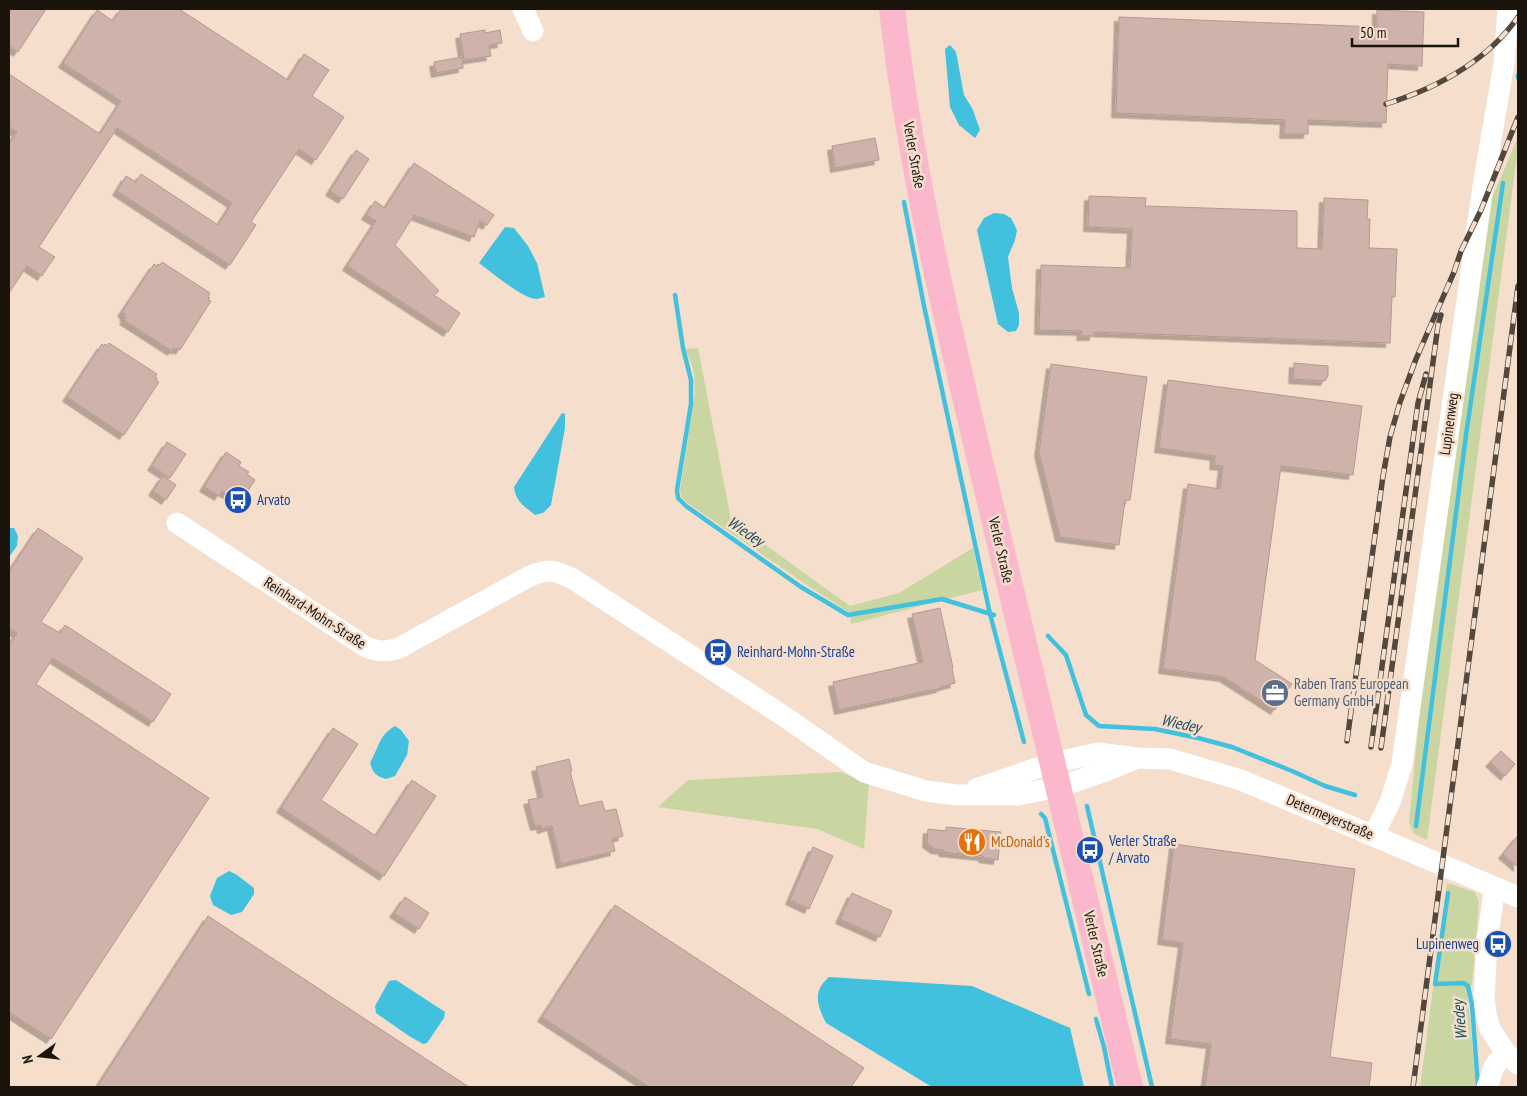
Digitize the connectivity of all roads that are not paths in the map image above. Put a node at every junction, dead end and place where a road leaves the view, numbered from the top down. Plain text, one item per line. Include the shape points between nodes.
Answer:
1 (523, 9) edge
2 (892, 9) edge
3 (1508, 9) edge
4 (533, 31) dead end
5 (177, 523) dead end
6 (1055, 775) junction
7 (1374, 835) junction
8 (1496, 888) junction
9 (1518, 897) edge
10 (1512, 1059) edge
11 (1130, 1087) edge
12 (1487, 1087) edge

1 - 4 street
2 - 6 main road, Verler Straße via 907,116 955,354
3 - 7 street, Lupinenweg via 1504,63 1483,186 1402,764 1390,802
5 - 6 street, Reinhard-Mohn-Straße via 366,647 378,651 399,648 530,576 554,570 588,588 864,772 926,791 956,795 1018,795
6 - 7 street, Determeyerstraße via 1106,772 1137,758 1170,758 1241,780
6 - 11 main road, Verler Straße
7 - 8 street, Determeyerstraße
8 - 9 street, Determeyerstraße
8 - 10 street via 1487,942 1484,998 1490,1029
10 - 12 street via 1495,1065

